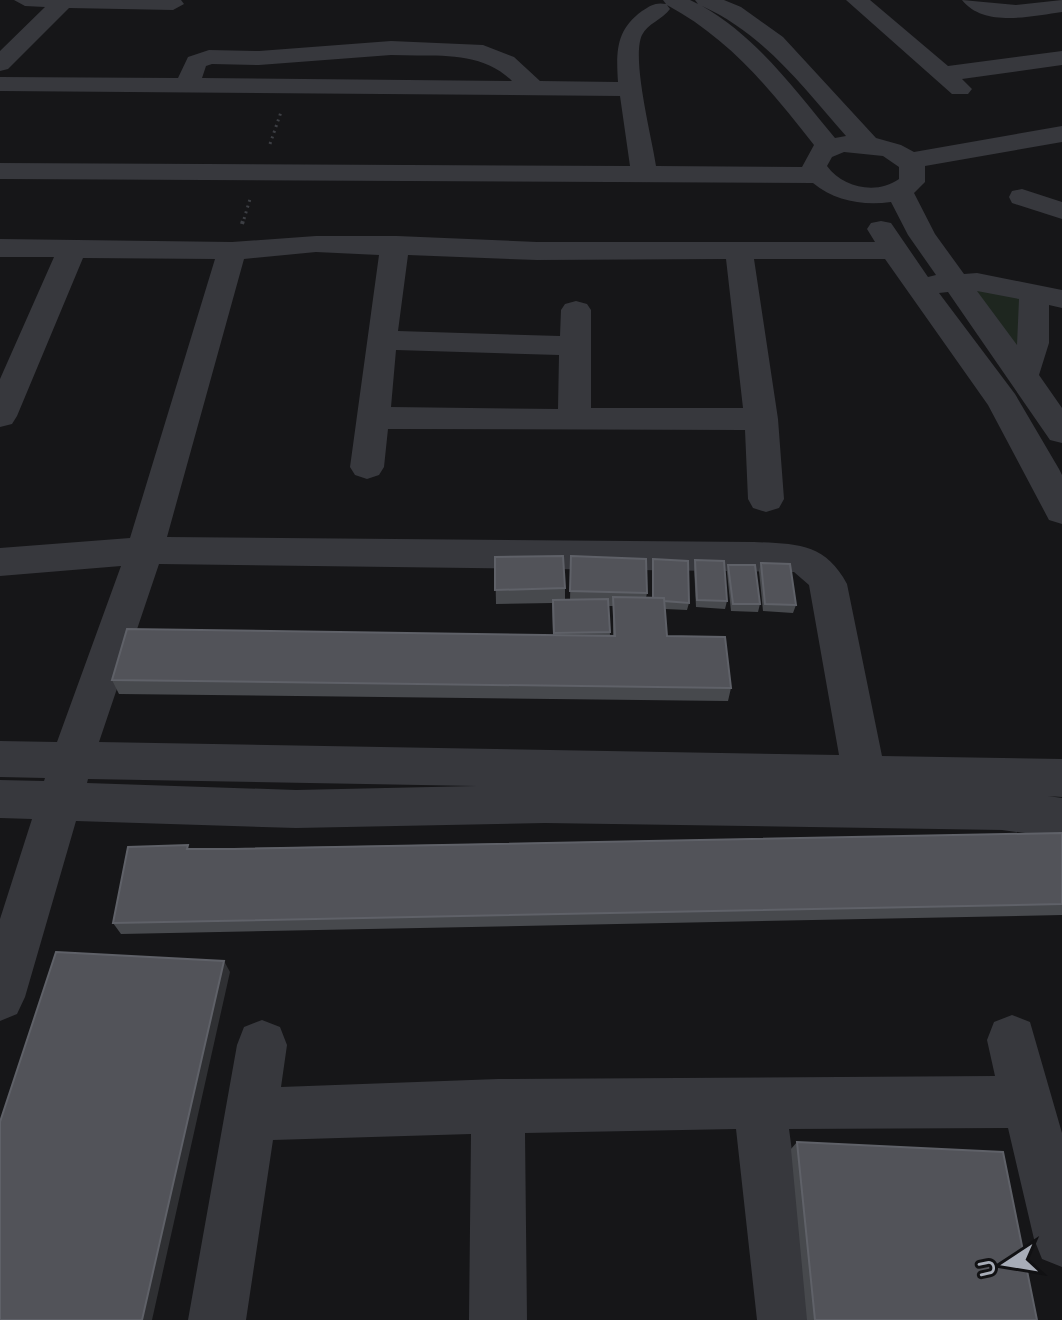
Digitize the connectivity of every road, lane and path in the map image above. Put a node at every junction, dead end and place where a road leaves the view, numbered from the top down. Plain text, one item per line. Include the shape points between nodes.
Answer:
1 (25, 0) edge
2 (706, 0) edge
3 (857, 0) edge
4 (973, 0) edge
5 (63, 1) edge
6 (173, 4) dead end
7 (667, 4) edge
8 (1062, 6) edge
9 (1062, 58) edge
10 (0, 64) edge
11 (0, 84) edge
12 (187, 86) junction
13 (290, 87) junction
14 (533, 88) junction
15 (632, 89) junction
16 (1062, 134) edge
17 (867, 144) junction
18 (0, 151) edge
19 (821, 160) junction
20 (908, 161) junction
21 (264, 162) junction
22 (644, 165) junction
23 (0, 171) edge
24 (900, 192) junction
25 (865, 195) junction
26 (1022, 197) dead end
27 (1062, 211) edge
28 (397, 244) junction
29 (0, 248) edge
30 (72, 249) junction
31 (893, 250) junction
32 (232, 251) junction
33 (739, 252) junction
34 (956, 283) junction
35 (917, 286) junction
36 (1048, 296) edge
37 (576, 310) dead end
38 (382, 340) junction
39 (574, 346) junction
40 (13, 353) edge
41 (1031, 393) edge
42 (0, 416) edge
43 (374, 417) junction
44 (574, 418) junction
45 (761, 419) junction
46 (1062, 432) edge
47 (367, 467) dead end
48 (766, 499) dead end
49 (1062, 511) edge
50 (145, 550) junction
51 (0, 562) edge
52 (0, 759) edge
53 (864, 774) junction
54 (1062, 778) edge
55 (65, 780) junction
56 (0, 799) edge
57 (1062, 818) edge
58 (0, 997) edge
59 (1012, 1040) dead end
60 (262, 1045) dead end
61 (759, 1101) junction
62 (1028, 1102) junction
63 (498, 1105) junction
64 (249, 1114) junction
65 (1062, 1239) edge
66 (217, 1320) edge
67 (498, 1320) edge
68 (786, 1320) edge

1 - 5 street
2 - 17 street via 775,42
3 - 9 street via 952,81
4 - 8 street via 1000,12
5 - 6 street
5 - 10 street
7 - 15 street via 630,36
7 - 19 street via 717,23 746,47
11 - 12 street
12 - 13 street
12 - 14 street via 196,62 209,57 416,48 492,53
13 - 14 street
13 - 21 path
14 - 15 street
15 - 22 street
16 - 20 street
17 - 19 street
17 - 20 street via 892,150
18 - 21 street
19 - 22 street
19 - 25 street via 837,188
20 - 24 street via 915,175
21 - 22 street
21 - 23 street
21 - 32 path
24 - 25 street
24 - 34 street
25 - 31 street
26 - 27 street
28 - 32 street via 294,244
28 - 33 street
28 - 38 street
29 - 30 street
30 - 32 street
30 - 40 street
31 - 33 street
31 - 35 street
32 - 50 street
33 - 45 street
34 - 35 street
34 - 36 street
34 - 41 street
35 - 41 street
36 - 41 street via 1033,343
37 - 39 street
38 - 39 street
38 - 43 street
39 - 44 street
40 - 42 street
41 - 46 street
41 - 49 street via 1042,468
43 - 44 street
43 - 47 street
44 - 45 street
45 - 48 street
50 - 51 street
50 - 53 street via 754,556 813,563 828,584
50 - 55 street
52 - 55 street
53 - 54 street
53 - 55 street via 137,764
55 - 56 street
55 - 57 street via 296,809 545,804 1002,810
55 - 58 street
59 - 62 street
60 - 64 street
61 - 62 street
61 - 63 street
61 - 68 street
62 - 65 street
63 - 64 street
63 - 67 street
64 - 66 street

